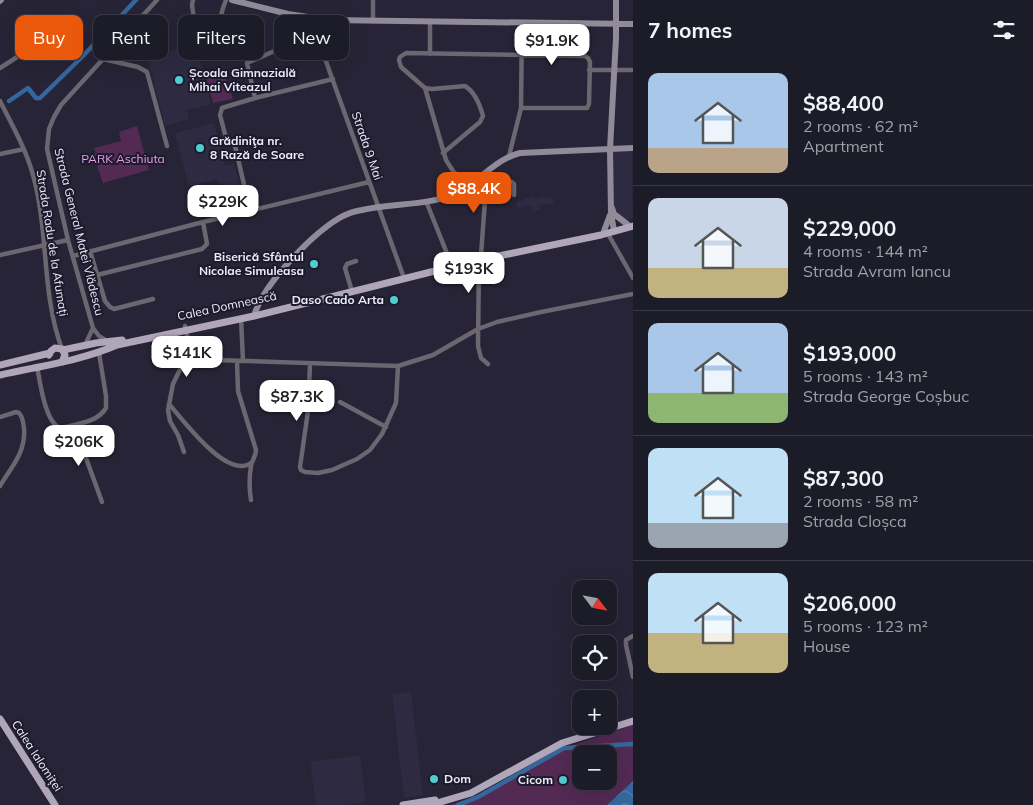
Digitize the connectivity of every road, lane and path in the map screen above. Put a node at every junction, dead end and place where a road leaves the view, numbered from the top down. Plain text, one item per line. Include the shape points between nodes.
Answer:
1 (157, 0) edge
2 (193, 0) edge
3 (226, 0) edge
4 (232, 0) edge
5 (373, 0) edge
6 (616, 0) edge
7 (617, 11) junction
8 (143, 15) edge
9 (195, 15) edge
10 (221, 15) edge
11 (296, 15) edge
12 (349, 20) edge
13 (373, 21) junction
14 (430, 22) junction
15 (522, 23) junction
16 (603, 24) junction
17 (617, 24) junction
18 (630, 24) edge
19 (616, 38) junction
20 (274, 51) edge
21 (430, 54) junction
22 (522, 56) junction
23 (15, 58) edge
24 (102, 60) edge
25 (107, 60) edge
26 (326, 60) edge
27 (0, 68) edge
28 (590, 70) junction
29 (615, 70) junction
30 (633, 70) edge
31 (333, 79) junction
32 (425, 88) junction
33 (254, 98) junction
34 (0, 101) edge
35 (521, 108) junction
36 (167, 146) dead end
37 (633, 148) edge
38 (24, 149) junction
39 (610, 150) junction
40 (443, 153) junction
41 (0, 154) edge
42 (509, 156) junction
43 (487, 176) junction
44 (369, 182) junction
45 (468, 186) junction
46 (514, 195) dead end
47 (426, 201) junction
48 (611, 204) junction
49 (378, 206) junction
50 (250, 210) junction
51 (203, 222) junction
52 (631, 224) edge
53 (607, 231) junction
54 (68, 240) junction
55 (44, 245) junction
56 (90, 251) junction
57 (0, 255) edge
58 (72, 256) junction
59 (480, 257) junction
60 (356, 261) dead end
61 (451, 264) junction
62 (97, 275) junction
63 (403, 276) junction
64 (633, 278) edge
65 (351, 288) junction
66 (633, 294) edge
67 (153, 299) dead end
68 (254, 314) junction
69 (241, 318) junction
70 (92, 328) junction
71 (186, 328) junction
72 (478, 329) junction
73 (56, 334) junction
74 (109, 342) junction
75 (85, 345) junction
76 (190, 349) junction
77 (62, 350) junction
78 (51, 351) junction
79 (98, 353) junction
80 (237, 361) junction
81 (243, 361) junction
82 (59, 363) junction
83 (310, 364) junction
84 (488, 364) dead end
85 (0, 365) edge
86 (398, 366) junction
87 (33, 367) junction
88 (0, 375) edge
89 (340, 402) dead end
90 (169, 404) junction
91 (0, 417) edge
92 (74, 425) junction
93 (386, 427) junction
94 (184, 452) dead end
95 (251, 463) junction
96 (0, 486) edge
97 (251, 500) dead end
98 (102, 502) dead end
99 (633, 636) edge
100 (633, 677) edge
101 (0, 719) edge
102 (633, 719) edge
103 (617, 723) edge
104 (0, 727) edge
105 (578, 735) edge
106 (50, 805) edge
107 (55, 805) edge
108 (403, 805) edge
109 (430, 805) edge

1 - 8 street, Strada General Matei Vlădescu
2 - 9 street
3 - 10 street
4 - 11 street
5 - 13 street
6 - 7 street
7 - 16 street
7 - 17 street
7 - 18 street
12 - 13 street
13 - 14 street
14 - 15 street
14 - 21 street
15 - 16 street
15 - 22 street
16 - 17 street
16 - 19 street
17 - 18 street
17 - 19 street
18 - 19 street
19 - 29 street
20 - 33 street via 247,63
21 - 22 street
21 - 32 street via 406,54 399,60 402,67
22 - 28 street via 585,56
22 - 35 street
23 - 27 street
24 - 54 street, Strada General Matei Vlădescu via 61,105 48,134 48,152
25 - 36 street via 147,72
26 - 31 street, Strada 9 Mai
28 - 29 street
28 - 35 street via 587,108
29 - 30 street
29 - 39 street
31 - 33 street
31 - 44 street, Strada 9 Mai
32 - 40 street
32 - 40 street via 465,86 474,95 483,116
33 - 50 street via 225,106 220,115 226,138 235,146
34 - 38 street, Strada Radu de la Afumați
35 - 42 street
37 - 39 street
38 - 41 street
38 - 55 street, Strada Radu de la Afumați via 35,183
39 - 42 street
39 - 48 street
40 - 45 street via 452,171
42 - 43 street
43 - 45 street
43 - 46 street via 512,182
43 - 59 street
44 - 49 street, Strada 9 Mai
44 - 50 street
45 - 47 street via 450,196
47 - 49 street
47 - 61 street
48 - 52 street via 614,214
48 - 53 street
49 - 63 street, Strada 9 Mai
49 - 68 street via 346,215 321,232 287,265
50 - 51 street
51 - 56 street
51 - 62 street via 207,244 202,249
52 - 53 main road, Calea Domnească
53 - 59 main road, Calea Domnească
53 - 64 street
54 - 55 street
54 - 58 street, Strada General Matei Vlădescu
55 - 57 street
55 - 73 street, Strada Radu de la Afumați
56 - 58 street
56 - 62 street
58 - 70 street, Strada General Matei Vlădescu
59 - 61 main road, Calea Domnească
59 - 72 street
60 - 65 street via 345,268
61 - 63 main road, Calea Domnească
62 - 67 street via 105,301 112,308
63 - 65 main road, Calea Domnească
63 - 68 main road, Calea Domnească
65 - 68 main road, Calea Domnească
66 - 72 street via 508,318
68 - 69 main road, Calea Domnească
68 - 71 main road, Calea Domnească
69 - 71 main road, Calea Domnească
69 - 81 street
70 - 74 street, Strada General Matei Vlădescu
70 - 75 street, Strada General Matei Vlădescu
71 - 74 main road, Calea Domnească
71 - 76 street
71 - 79 main road, Calea Domnească via 117,345
72 - 84 street via 479,354
72 - 86 street via 433,355
73 - 77 street, Strada Radu de la Afumați
73 - 78 street, Strada Radu de la Afumați
74 - 75 main road, Calea Domnească
75 - 77 main road, Calea Domnească
76 - 80 street via 209,359
76 - 90 street via 173,384
77 - 78 main road
77 - 82 main road via 65,358
78 - 82 main road via 50,360
78 - 85 main road
79 - 82 main road, Calea Domnească
79 - 92 street via 106,408 92,420
80 - 81 street
80 - 95 street via 238,391 256,447
81 - 83 street
82 - 87 main road, Calea Domnească
83 - 86 street
83 - 93 street via 302,472 332,470 357,459 370,450
86 - 93 street via 396,403
87 - 88 main road, Calea Domnească
87 - 92 street via 52,422 60,428
89 - 93 street
90 - 94 street via 170,421
90 - 95 street via 213,453 238,465
91 - 96 street via 20,413 24,425 22,450
92 - 98 street
95 - 97 street
99 - 100 street via 626,640
101 - 107 main road, Calea Ialomiței
102 - 103 main road
102 - 109 main road via 562,743 471,793
104 - 106 main road, Calea Ialomiței
105 - 108 main road via 550,745 458,794

